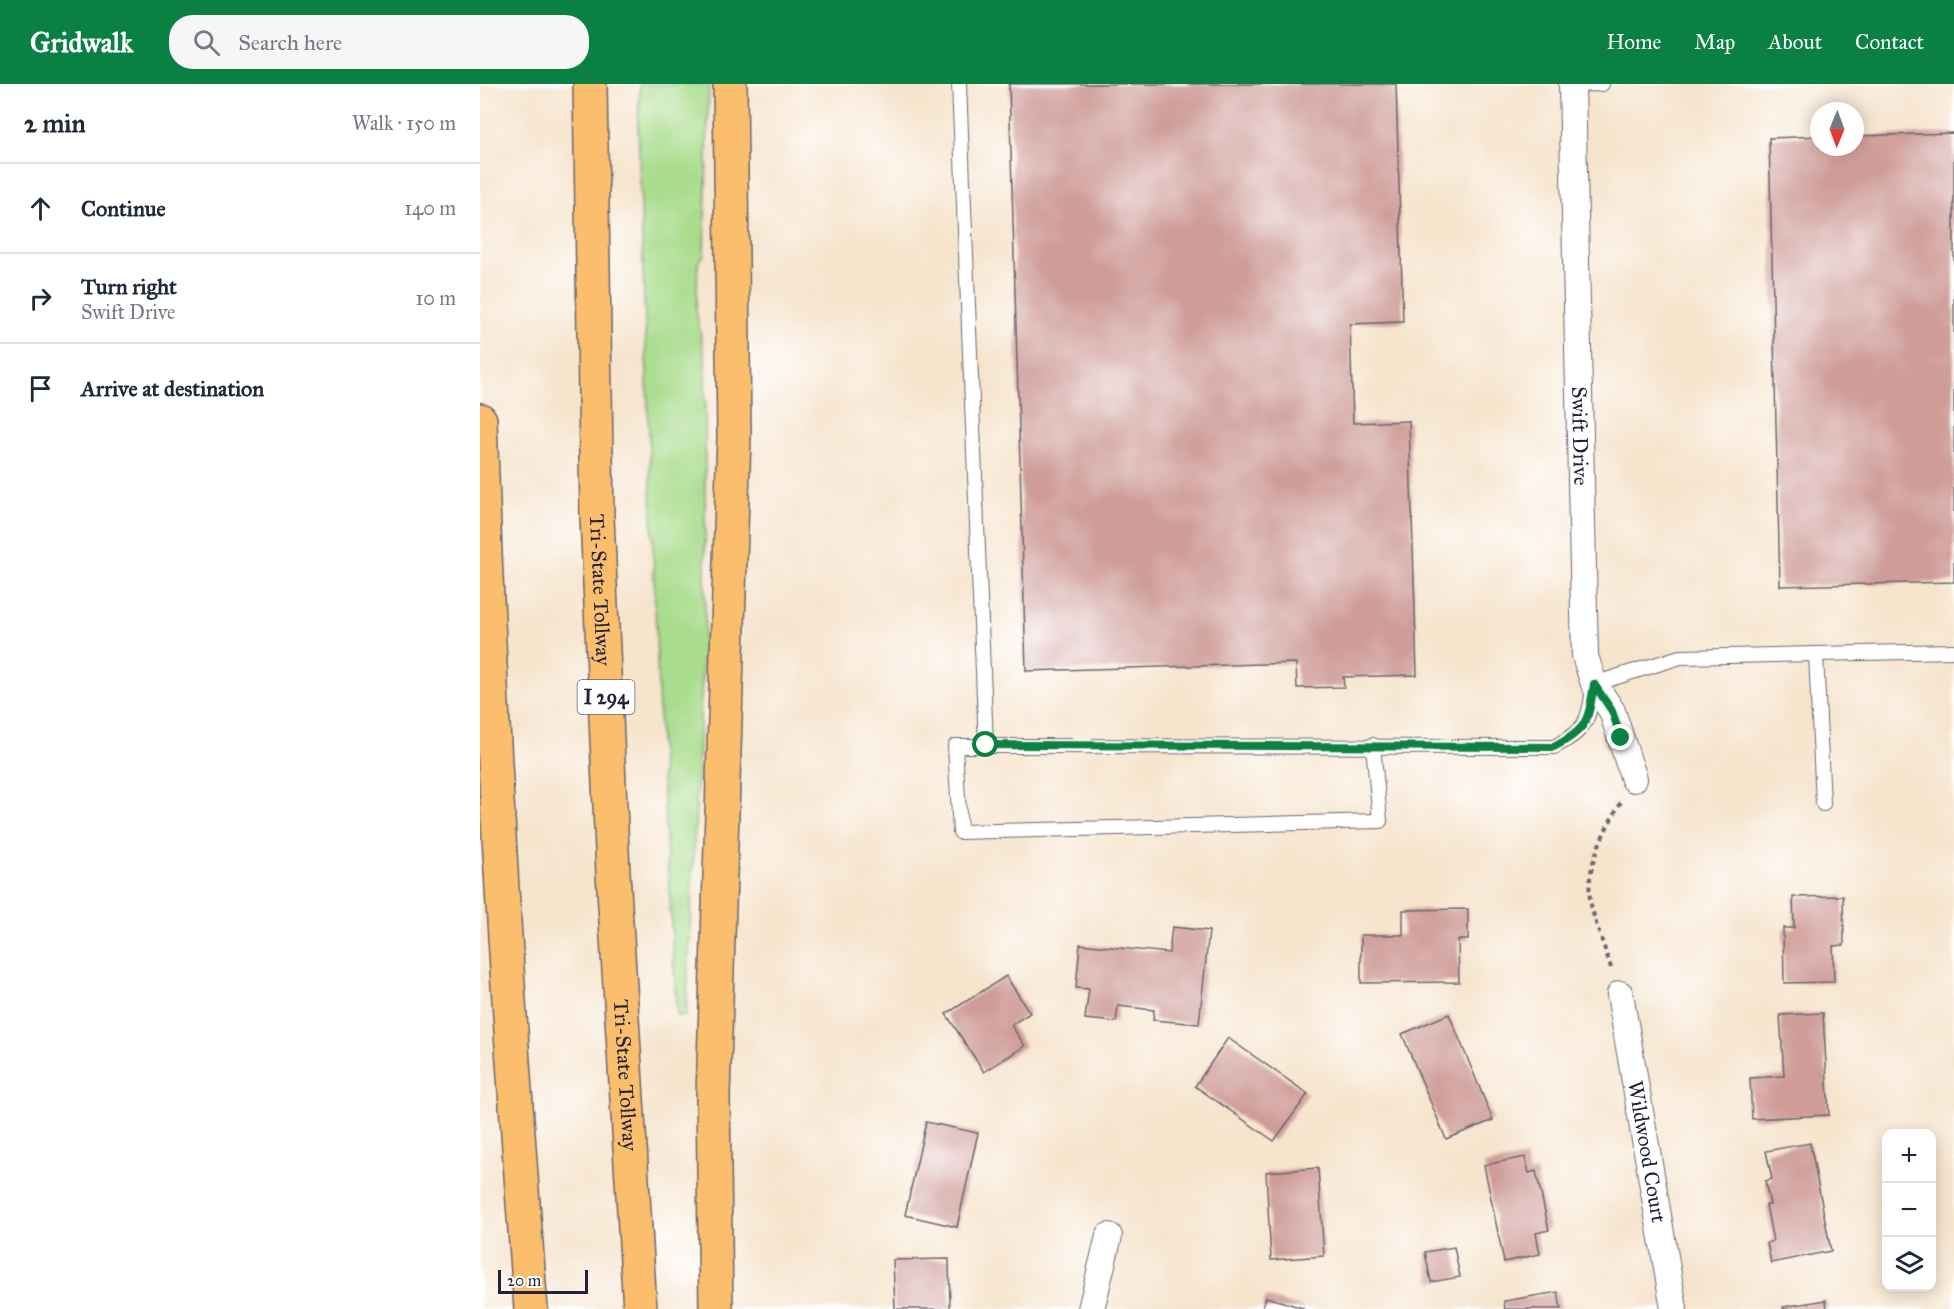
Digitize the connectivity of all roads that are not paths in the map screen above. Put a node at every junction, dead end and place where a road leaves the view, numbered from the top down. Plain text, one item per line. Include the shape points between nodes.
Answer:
1 (590, 84) edge
2 (730, 84) edge
3 (959, 84) edge
4 (1572, 84) edge
5 (1602, 84) edge
6 (480, 420) edge
7 (1954, 651) edge
8 (1816, 654) junction
9 (1594, 684) junction
10 (986, 745) junction
11 (1373, 745) junction
12 (1634, 779) road end
13 (1823, 804) dead end
14 (1620, 994) road end
15 (1109, 1236) dead end
16 (531, 1309) edge
17 (640, 1309) edge
18 (716, 1309) edge
19 (1091, 1309) edge
20 (1674, 1309) edge

1 - 17 highway, Tri-State Tollway / I 294 via 597,517
2 - 18 highway via 734,436 713,1096
3 - 10 lane
4 - 5 lane
4 - 9 street, Swift Drive via 1582,622 1585,656
6 - 16 highway via 500,869
7 - 8 lane
8 - 9 lane via 1680,657
8 - 13 lane
9 - 11 lane via 1588,720 1574,736 1554,747
9 - 12 street, Swift Drive via 1612,711
10 - 11 lane
10 - 11 lane via 955,746 960,832 1380,821
14 - 20 street, Wildwood Court
15 - 19 street

